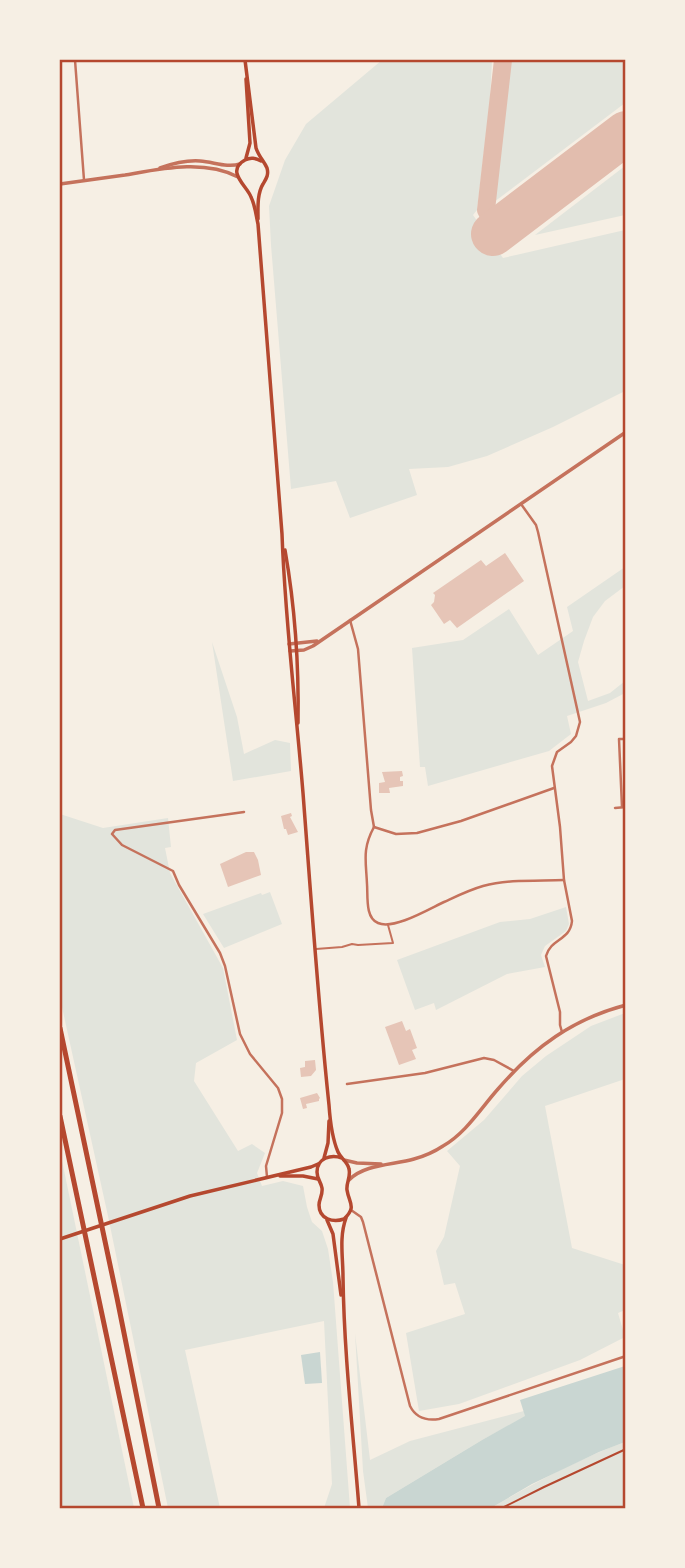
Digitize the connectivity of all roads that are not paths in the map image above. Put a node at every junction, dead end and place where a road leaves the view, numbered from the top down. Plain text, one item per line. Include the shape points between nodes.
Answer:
1 (75, 60) edge
2 (245, 60) edge
3 (246, 159) junction
4 (261, 161) junction
5 (240, 164) junction
6 (155, 170) junction
7 (238, 177) junction
8 (84, 180) junction
9 (60, 184) edge
10 (262, 185) junction
11 (246, 187) junction
12 (258, 224) junction
13 (625, 432) edge
14 (520, 504) junction
15 (282, 534) junction
16 (350, 620) junction
17 (322, 639) junction
18 (296, 643) junction
19 (289, 644) junction
20 (297, 650) junction
21 (290, 651) junction
22 (298, 739) junction
23 (625, 739) edge
24 (554, 788) junction
25 (624, 807) edge
26 (615, 808) dead end
27 (244, 812) dead end
28 (374, 827) junction
29 (564, 880) junction
30 (388, 924) junction
31 (314, 949) junction
32 (625, 1005) edge
33 (60, 1028) edge
34 (562, 1032) junction
35 (514, 1071) junction
36 (347, 1084) dead end
37 (330, 1112) junction
38 (60, 1116) edge
39 (343, 1159) junction
40 (322, 1161) junction
41 (387, 1164) junction
42 (269, 1177) junction
43 (318, 1180) junction
44 (348, 1182) junction
45 (351, 1210) junction
46 (346, 1217) junction
47 (326, 1218) junction
48 (60, 1239) edge
49 (343, 1307) junction
50 (625, 1356) edge
51 (143, 1508) edge
52 (159, 1508) edge
53 (359, 1508) edge

1 - 8 street
2 - 3 main road via 250,143
2 - 4 main road
3 - 4 main road
3 - 5 main road
4 - 10 main road via 267,171
5 - 6 street via 184,161
5 - 7 main road
6 - 7 street via 201,167
6 - 8 street
7 - 11 main road
8 - 9 street
10 - 11 main road
10 - 12 main road
11 - 12 main road
12 - 15 main road
13 - 14 street
14 - 16 street
14 - 24 street via 538,532 580,718 574,740 554,758
15 - 18 main road
15 - 19 main road
16 - 17 street
16 - 28 street via 359,654
17 - 18 street
17 - 20 street
18 - 19 street
18 - 20 main road
19 - 21 main road
20 - 21 street
20 - 22 main road
21 - 22 main road
22 - 31 main road
23 - 25 street via 619,739
24 - 28 street via 417,833 396,834
24 - 29 street
25 - 26 street
27 - 42 street via 112,834 122,845 173,871 220,953 240,1034 282,1099 266,1166
28 - 30 street via 365,846 369,912 374,921
29 - 30 street via 482,886
29 - 34 street via 572,924 546,956
30 - 31 lane via 393,943
31 - 37 main road
32 - 34 street
33 - 52 highway
34 - 35 street
35 - 36 street via 484,1058 420,1074
35 - 41 street via 449,1143 424,1156
37 - 39 main road via 335,1144
37 - 40 main road
38 - 51 highway
39 - 40 main road via 332,1156
39 - 41 street
39 - 44 main road via 349,1169
40 - 42 main road
40 - 43 main road
41 - 44 street via 359,1173
42 - 43 main road
42 - 48 main road via 181,1199
43 - 47 main road via 322,1190 319,1208
44 - 45 main road
45 - 46 main road
45 - 50 street via 363,1222 410,1406 420,1417 439,1419
46 - 47 main road
46 - 49 main road
47 - 49 main road via 334,1238
49 - 53 main road

